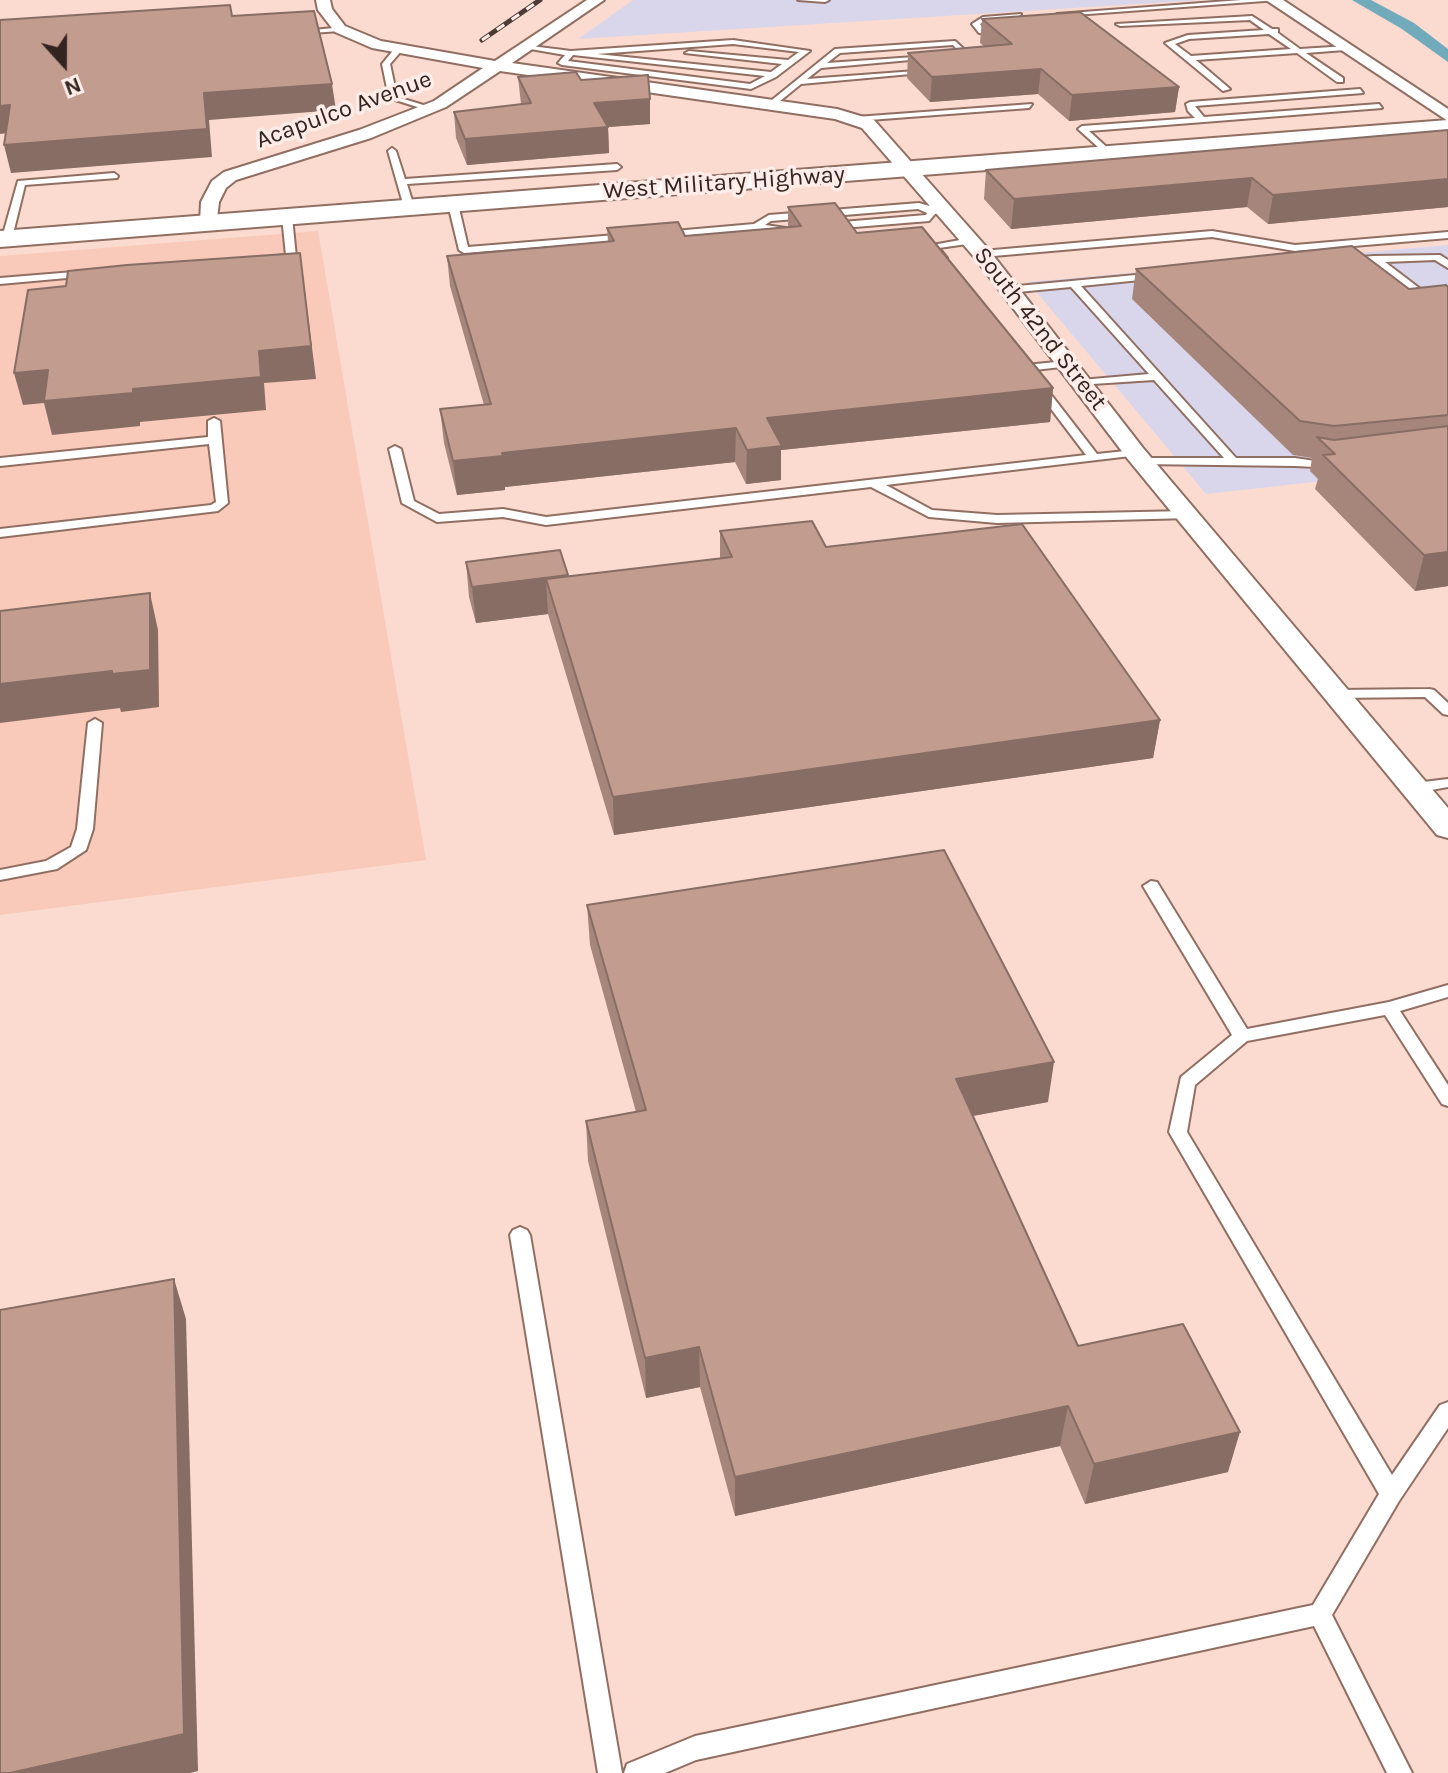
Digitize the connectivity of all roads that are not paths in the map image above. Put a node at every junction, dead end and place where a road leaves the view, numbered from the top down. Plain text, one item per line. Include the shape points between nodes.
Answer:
1 (323, 0) edge
2 (597, 0) edge
3 (802, 0) edge
4 (825, 0) edge
5 (1274, 0) edge
6 (1053, 14) edge
7 (1022, 16) edge
8 (1120, 24) dead end
9 (340, 29) junction
10 (1275, 31) junction
11 (292, 32) edge
12 (994, 32) edge
13 (523, 47) junction
14 (643, 48) junction
15 (1345, 48) junction
16 (399, 49) junction
17 (1299, 51) junction
18 (571, 53) junction
19 (967, 55) junction
20 (952, 56) edge
21 (937, 57) edge
22 (1189, 58) junction
23 (791, 63) junction
24 (497, 64) junction
25 (975, 64) edge
26 (819, 66) junction
27 (933, 72) edge
28 (773, 75) junction
29 (1340, 80) dead end
30 (799, 82) junction
31 (1226, 89) dead end
32 (1360, 91) dead end
33 (771, 104) junction
34 (1029, 106) dead end
35 (1379, 106) dead end
36 (427, 109) junction
37 (1448, 116) edge
38 (856, 119) junction
39 (1202, 120) junction
40 (1448, 127) edge
41 (392, 151) dead end
42 (1108, 153) junction
43 (617, 167) dead end
44 (906, 169) junction
45 (114, 176) dead end
46 (401, 182) junction
47 (453, 204) junction
48 (409, 207) junction
49 (939, 211) junction
50 (287, 217) junction
51 (209, 223) junction
52 (756, 227) junction
53 (822, 227) edge
54 (791, 229) edge
55 (1448, 235) edge
56 (649, 236) edge
57 (633, 237) edge
58 (2, 242) edge
59 (977, 247) junction
60 (1442, 256) edge
61 (1374, 259) junction
62 (261, 260) edge
63 (1343, 261) edge
64 (1448, 265) edge
65 (951, 271) edge
66 (92, 274) edge
67 (1172, 275) edge
68 (0, 281) edge
69 (1074, 284) junction
70 (1007, 290) junction
71 (1448, 315) edge
72 (1017, 356) edge
73 (1026, 368) junction
74 (1073, 374) junction
75 (1156, 377) junction
76 (214, 421) dead end
77 (214, 440) junction
78 (395, 449) dead end
79 (1139, 457) junction
80 (1094, 458) junction
81 (0, 462) edge
82 (1233, 462) junction
83 (1341, 465) edge
84 (872, 483) junction
85 (1187, 515) junction
86 (0, 533) edge
87 (1336, 694) junction
88 (1448, 711) edge
89 (95, 723) dead end
90 (1448, 783) edge
91 (1415, 788) junction
92 (1448, 828) edge
93 (0, 875) edge
94 (1151, 886) dead end
95 (1448, 991) edge
96 (1389, 1008) junction
97 (1242, 1036) junction
98 (1448, 1099) edge
99 (520, 1235) dead end
100 (1448, 1411) edge
101 (1391, 1494) junction
102 (1320, 1614) junction
103 (610, 1773) edge
104 (636, 1773) edge
105 (1400, 1773) edge

1 - 9 street
2 - 13 street, Acapulco Avenue
3 - 4 lane
5 - 6 lane
5 - 15 street
7 - 12 lane via 976,24
8 - 10 lane via 1242,16
9 - 11 lane
9 - 16 street
10 - 17 lane
10 - 22 lane via 1169,43
13 - 18 lane
13 - 24 street, Acapulco Avenue
14 - 18 lane
14 - 23 lane
14 - 23 lane via 733,42 806,51
15 - 17 lane
15 - 37 street
16 - 24 street
16 - 36 lane via 386,64 393,98
17 - 22 lane
17 - 29 lane
18 - 28 lane
18 - 28 lane via 562,63 751,87
19 - 20 lane
19 - 25 lane
19 - 26 lane via 955,43 838,51
21 - 26 lane
22 - 31 lane
23 - 28 lane
24 - 33 street
24 - 36 street, Acapulco Avenue
26 - 30 lane
27 - 30 lane
30 - 33 lane
32 - 39 lane via 1190,104
33 - 38 street
34 - 38 lane
35 - 39 lane
36 - 51 street, Acapulco Avenue via 230,176 218,185 210,202
38 - 44 street, South 42nd Street via 868,124
39 - 42 lane via 1082,129
40 - 42 main road, West Military Highway via 1359,141
41 - 46 lane
42 - 44 main road, West Military Highway via 1072,162
43 - 46 lane
44 - 47 main road, West Military Highway
44 - 49 street, South 42nd Street
45 - 58 lane via 21,183
46 - 48 lane
47 - 48 main road, West Military Highway
47 - 57 lane via 464,250
48 - 50 main road, West Military Highway
49 - 52 lane via 919,206 769,218
49 - 53 lane via 929,218
49 - 59 street, South 42nd Street
50 - 51 main road, West Military Highway
50 - 62 lane via 291,257
51 - 58 main road, West Military Highway
52 - 54 lane
52 - 56 lane
55 - 59 lane via 1295,248 1212,234
59 - 65 lane via 932,246
59 - 70 street, South 42nd Street
60 - 61 lane
60 - 64 lane
61 - 63 lane
61 - 71 lane
66 - 68 lane
67 - 69 lane
69 - 70 lane
69 - 75 lane
70 - 74 street, South 42nd Street
72 - 73 lane
73 - 74 lane
73 - 80 lane
74 - 75 lane
74 - 79 street, South 42nd Street
75 - 82 lane
76 - 77 lane
77 - 81 lane
77 - 86 lane via 222,503 214,508
78 - 84 lane via 408,503 437,518 503,513 546,521
79 - 80 lane
79 - 82 lane
79 - 85 street, South 42nd Street
80 - 84 lane
82 - 83 lane
84 - 85 lane via 929,513 997,519
85 - 87 street, South 42nd Street
87 - 88 lane via 1429,693
87 - 91 street, South 42nd Street
89 - 93 lane via 85,829 78,850 51,865
90 - 91 lane
91 - 92 street, South 42nd Street
94 - 97 lane
95 - 96 lane
96 - 97 lane
96 - 98 lane
97 - 101 lane via 1187,1082 1178,1132
99 - 103 lane
100 - 101 lane
101 - 102 lane
102 - 104 lane via 695,1748
102 - 105 lane

